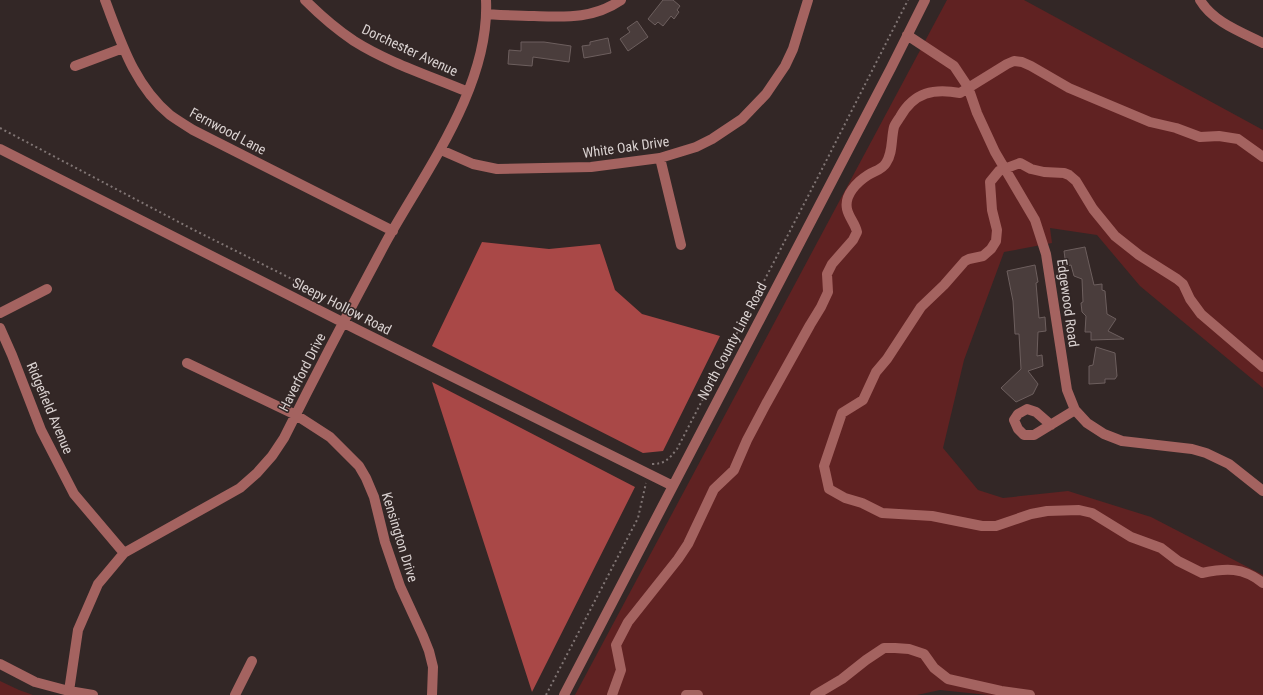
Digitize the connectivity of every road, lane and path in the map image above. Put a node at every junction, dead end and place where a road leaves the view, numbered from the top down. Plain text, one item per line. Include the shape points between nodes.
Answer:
1 (105, 0) edge
2 (305, 0) edge
3 (486, 0) edge
4 (621, 0) edge
5 (808, 0) edge
6 (908, 0) edge
7 (925, 0) edge
8 (1200, 0) edge
9 (487, 14) junction
10 (907, 35) junction
11 (1263, 43) edge
12 (123, 48) junction
13 (75, 66) dead end
14 (968, 87) junction
15 (468, 92) junction
16 (0, 128) edge
17 (0, 149) edge
18 (441, 150) junction
19 (1263, 157) edge
20 (660, 158) junction
21 (1005, 169) junction
22 (393, 230) junction
23 (681, 245) dead end
24 (47, 289) dead end
25 (350, 309) junction
26 (0, 313) edge
27 (343, 322) junction
28 (0, 328) edge
29 (385, 332) dead end
30 (187, 363) dead end
31 (1263, 367) edge
32 (1075, 410) junction
33 (296, 415) junction
34 (1051, 425) dead end
35 (648, 473) junction
36 (672, 486) junction
37 (1263, 491) edge
38 (124, 553) junction
39 (1263, 583) edge
40 (252, 661) dead end
41 (0, 664) edge
42 (69, 691) junction
43 (93, 695) edge
44 (235, 695) edge
45 (432, 695) edge
46 (546, 695) edge
47 (564, 695) edge
48 (612, 695) edge
49 (686, 695) edge
50 (698, 695) edge
51 (815, 695) edge
52 (1030, 695) edge

1 - 12 street, Fernwood Lane
2 - 15 street, Dorchester Avenue via 354,41 410,69
3 - 9 street, Haverford Drive
4 - 9 street via 605,9 582,16
5 - 20 street, White Oak Drive via 785,66 754,107 742,119 712,140 678,154
6 - 35 path via 677,449 661,464 649,464
7 - 10 street, North County Line Road
8 - 11 street via 1206,9 1221,20
9 - 15 street, Haverford Drive via 482,50
10 - 14 street, Edgewood Road via 954,66
10 - 36 street, North County Line Road
12 - 13 street
12 - 22 street, Fernwood Lane via 146,89 181,122 200,134
14 - 19 street via 1007,64 1014,61 1022,62 1069,88 1150,122 1200,137 1238,139
14 - 21 street, Edgewood Road via 977,113
14 - 48 street via 960,93 949,91 921,94 913,100 894,126 886,164 868,175 852,190 846,208 857,232 832,264 827,274 828,292 821,307 747,440 734,470 714,489 688,544 628,622 616,645 621,670
15 - 18 street, Haverford Drive
16 - 25 path
17 - 27 street, Sleepy Hollow Road
18 - 20 street, White Oak Drive via 473,164 497,169 591,167
18 - 22 street, Haverford Drive
20 - 23 street
21 - 31 street via 1020,163 1031,169 1069,175 1115,236 1139,256 1184,284 1190,299 1202,314
21 - 32 street, Edgewood Road via 1035,220 1046,254 1067,390
21 - 39 street via 990,182 992,210 997,230 996,240 983,256 965,262 922,307 876,372 863,400 842,413 824,466 829,489 882,513 932,516 982,526 996,526 1042,512 1079,510 1092,513 1131,537 1160,548 1178,562 1202,574 1230,569 1249,574
22 - 25 street, Haverford Drive
24 - 26 street
25 - 27 street, Haverford Drive
25 - 29 path via 366,316
27 - 33 street, Haverford Drive
27 - 35 street, Sleepy Hollow Road
28 - 38 street, Ridgefield Avenue via 41,430 74,494
30 - 33 street, Kensington Drive
32 - 34 street
32 - 37 street, Edgewood Road via 1093,427 1122,441 1206,453 1229,464
33 - 38 street, Haverford Drive via 272,456 258,473 240,488
33 - 45 street, Kensington Drive via 330,437 355,462 366,478 400,586 429,651 433,667
35 - 36 street, Sleepy Hollow Road
35 - 46 path via 638,518
36 - 47 street, North County Line Road
38 - 42 street, Haverford Drive via 98,584 78,630
40 - 44 street
41 - 42 street via 35,682
42 - 43 street
49 - 50 street
51 - 52 street via 884,648 895,648 924,654 934,668 948,679

